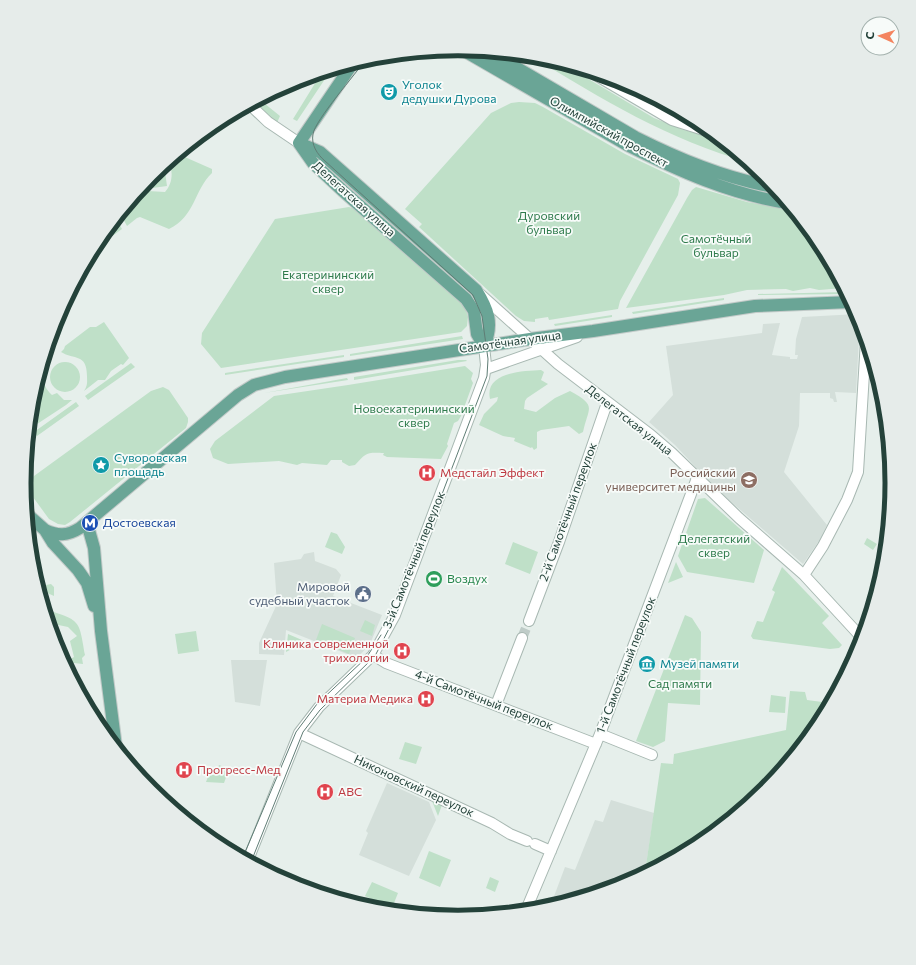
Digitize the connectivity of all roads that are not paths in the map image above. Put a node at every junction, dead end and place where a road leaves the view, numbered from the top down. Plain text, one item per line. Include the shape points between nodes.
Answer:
1 (473, 56) edge
2 (501, 58) edge
3 (348, 70) edge
4 (611, 84) edge
5 (254, 108) edge
6 (696, 128) edge
7 (299, 143) junction
8 (763, 184) edge
9 (779, 201) edge
10 (476, 290) junction
11 (845, 302) edge
12 (593, 331) junction
13 (530, 339) junction
14 (484, 346) junction
15 (541, 349) junction
16 (865, 355) edge
17 (486, 369) junction
18 (607, 402) junction
19 (696, 478) junction
20 (33, 520) edge
21 (33, 523) edge
22 (87, 523) junction
23 (44, 530) junction
24 (804, 575) junction
25 (529, 621) tunnel mouth
26 (101, 631) junction
27 (857, 633) edge
28 (522, 638) tunnel mouth
29 (373, 655) junction
30 (496, 705) junction
31 (299, 733) junction
32 (600, 734) junction
33 (115, 736) edge
34 (596, 744) junction
35 (652, 755) dead end
36 (551, 851) junction
37 (250, 855) edge
38 (528, 903) edge

1 - 9 main road, Олимпийский проспект via 655,159 714,185
2 - 8 main road, Олимпийский проспект via 635,137 706,169
3 - 7 main road
4 - 6 street via 672,120
5 - 7 street via 268,122
7 - 10 main road, Делегатская улица via 320,152
7 - 14 main road, Делегатская улица via 313,163 466,299 474,311 477,334
10 - 13 street, Делегатская улица
10 - 14 main road, Делегатская улица via 487,312 490,330
11 - 12 main road, Самотёчная улица via 755,306
12 - 13 main road, Самотёчная улица
12 - 15 street
13 - 14 main road, Самотёчная улица
13 - 15 street, Делегатская улица
14 - 17 street, 3-й Самотёчный переулок
14 - 22 main road, Самотёчная улица via 303,374 260,384 238,395
15 - 17 street
15 - 18 street, Делегатская улица
16 - 24 street via 858,472 826,541
17 - 29 street, 3-й Самотёчный переулок via 395,615
18 - 19 street, Делегатская улица via 651,434
18 - 25 street, 2-й Самотёчный переулок
19 - 24 street, Делегатская улица
19 - 32 street, 1-й Самотёчный переулок
20 - 23 main road
21 - 23 street
22 - 23 main road via 67,535
22 - 26 main road via 94,548
23 - 26 main road via 87,583
24 - 27 street, Делегатская улица
26 - 33 main road
28 - 30 street
29 - 30 street, 4-й Самотёчный переулок via 386,663
29 - 31 street, 3-й Самотёчный переулок via 319,707
30 - 34 street, 4-й Самотёчный переулок
31 - 36 street, Никоновский переулок
31 - 37 street, 3-й Самотёчный переулок
32 - 34 street, 1-й Самотёчный переулок
32 - 35 street
34 - 36 street, 1-й Самотёчный переулок
36 - 38 street, 1-й Самотёчный переулок

